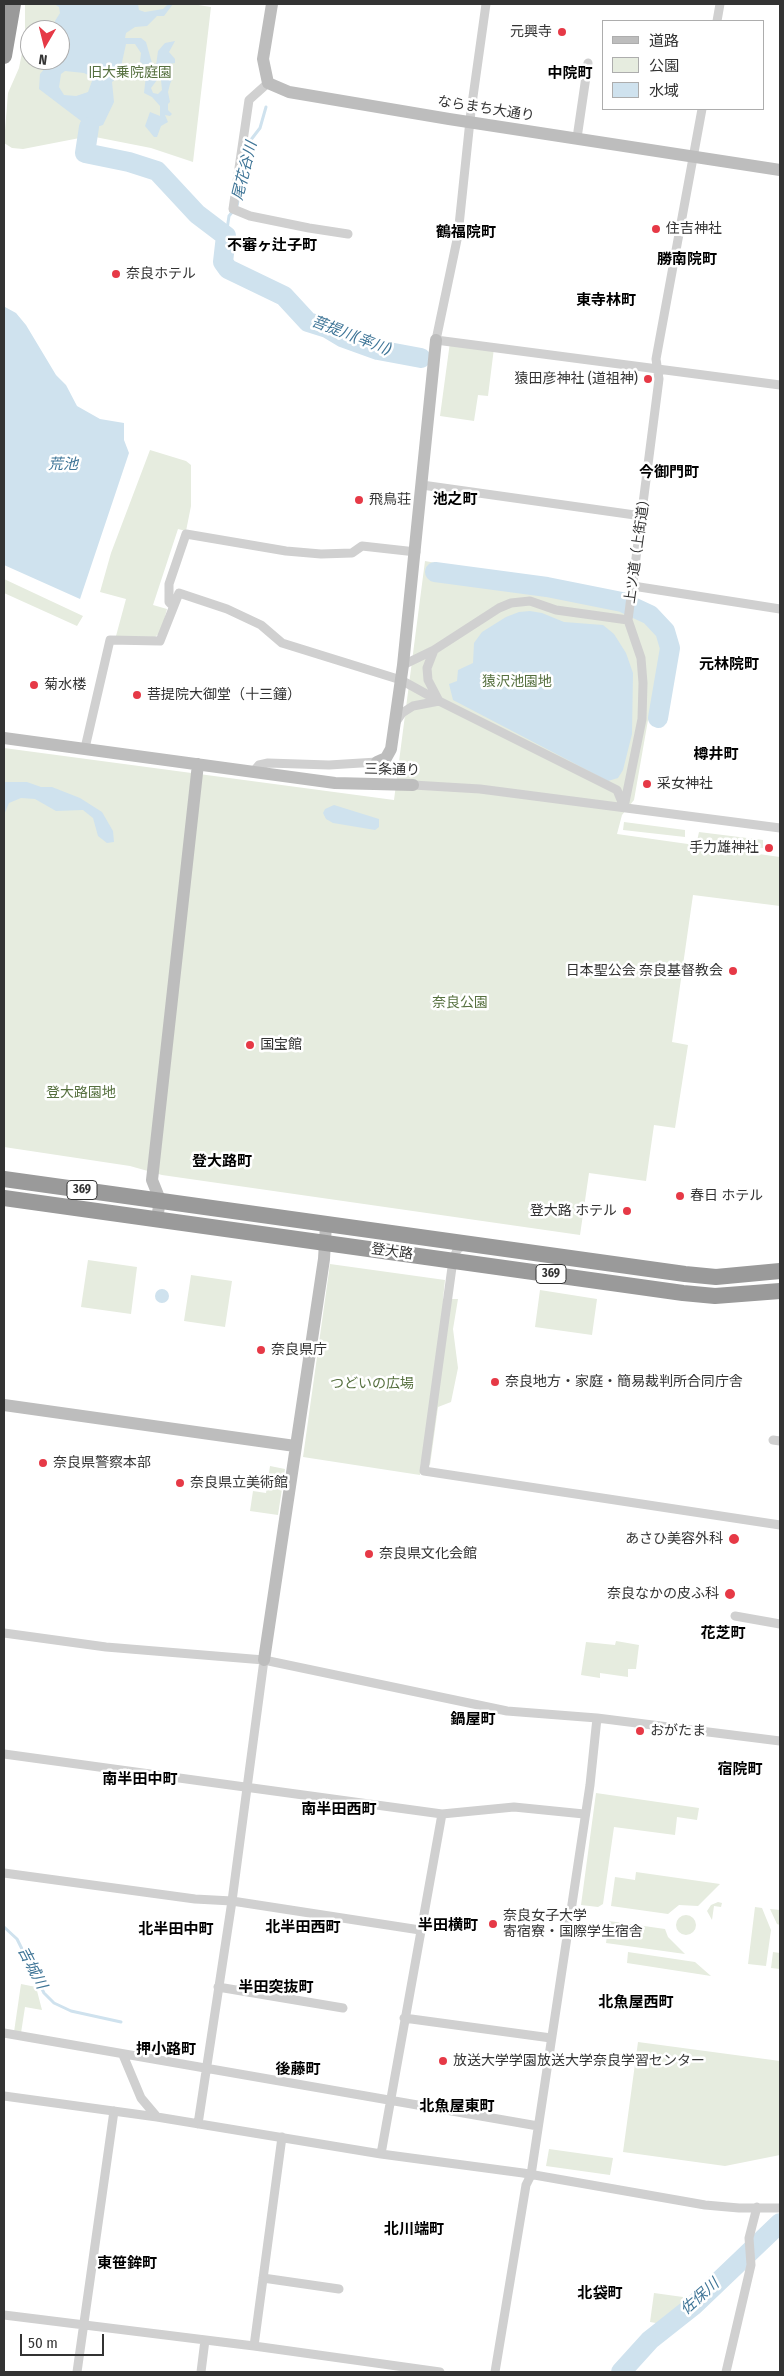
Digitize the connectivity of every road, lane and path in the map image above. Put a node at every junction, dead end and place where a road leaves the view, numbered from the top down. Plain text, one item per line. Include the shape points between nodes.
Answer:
1 (13, 4) edge
2 (272, 4) edge
3 (486, 4) edge
4 (720, 4) edge
5 (717, 20) edge
6 (4, 56) edge
7 (588, 63) dead end
8 (268, 83) junction
9 (702, 110) edge
10 (470, 122) junction
11 (577, 138) junction
12 (693, 156) junction
13 (780, 170) edge
14 (348, 234) dead end
15 (436, 340) junction
16 (657, 369) junction
17 (780, 385) edge
18 (422, 485) junction
19 (642, 516) junction
20 (416, 552) junction
21 (633, 586) junction
22 (174, 606) junction
23 (780, 608) edge
24 (628, 618) junction
25 (434, 650) junction
26 (403, 665) junction
27 (401, 680) junction
28 (439, 701) junction
29 (394, 726) junction
30 (4, 738) edge
31 (85, 748) junction
32 (377, 762) joint
33 (198, 764) junction
34 (254, 771) junction
35 (413, 785) joint
36 (624, 807) junction
37 (780, 828) edge
38 (4, 1179) edge
39 (4, 1198) edge
40 (160, 1200) junction
41 (157, 1219) junction
42 (326, 1224) junction
43 (323, 1242) junction
44 (464, 1244) junction
45 (453, 1260) junction
46 (780, 1271) edge
47 (685, 1274) junction
48 (780, 1291) edge
49 (683, 1294) junction
50 (4, 1405) edge
51 (296, 1446) junction
52 (780, 1525) edge
53 (735, 1616) dead end
54 (780, 1624) edge
55 (4, 1633) edge
56 (264, 1660) junction
57 (597, 1718) junction
58 (780, 1741) edge
59 (4, 1754) edge
60 (246, 1785) junction
61 (442, 1814) junction
62 (584, 1814) junction
63 (4, 1873) edge
64 (232, 1901) junction
65 (420, 1930) junction
66 (218, 1987) junction
67 (343, 2008) dead end
68 (404, 2018) junction
69 (4, 2033) edge
70 (551, 2038) junction
71 (123, 2055) junction
72 (207, 2069) junction
73 (4, 2096) edge
74 (389, 2102) junction
75 (114, 2111) junction
76 (157, 2117) junction
77 (198, 2124) junction
78 (538, 2126) junction
79 (282, 2137) junction
80 (381, 2154) junction
81 (531, 2175) junction
82 (757, 2208) junction
83 (780, 2208) edge
84 (263, 2278) junction
85 (339, 2289) dead end
86 (4, 2315) edge
87 (83, 2325) junction
88 (205, 2340) junction
89 (254, 2346) junction
90 (77, 2372) edge
91 (201, 2372) edge
92 (440, 2372) edge
93 (495, 2372) edge
94 (726, 2372) edge

1 - 6 highway
2 - 8 street via 263,58
3 - 10 street
4 - 5 street
7 - 11 street
8 - 10 street, ならまち大通り via 289,92
8 - 14 street via 249,100 232,209 250,216
9 - 12 street, 上ツ道（上街道）
10 - 11 street, ならまち大通り
10 - 15 street via 458,235
11 - 12 street, ならまち大通り
12 - 13 street, ならまち大通り
12 - 16 street, 上ツ道（上街道） via 656,359
15 - 16 street
15 - 18 street
16 - 17 street
16 - 19 street, 上ツ道（上街道） via 659,379
18 - 19 street
18 - 20 street
19 - 21 street, 上ツ道（上街道）
20 - 22 street via 362,546 352,552 321,554 186,534 170,584 168,602
20 - 26 street
21 - 23 street
21 - 24 street, 上ツ道（上街道）
22 - 27 street via 179,594 189,596 261,625 282,643
22 - 31 street via 160,641 110,640
24 - 25 street via 556,610 530,601 511,603
24 - 36 street, 上ツ道（上街道） via 639,646 643,682 642,719
25 - 26 street
25 - 28 street via 428,680
26 - 27 street
27 - 28 street
27 - 29 street
28 - 29 street via 413,706 402,713
28 - 36 street via 617,790
29 - 32 street via 391,749 386,758
30 - 31 street, 三条通り
31 - 33 street, 三条通り
32 - 34 street via 329,765 268,763 259,765
33 - 34 street, 三条通り
33 - 40 street via 152,1180
34 - 35 street, 三条通り via 335,783
35 - 36 street, 三条通り via 480,789
36 - 37 street, 三条通り
38 - 40 highway, 登大路 / 369
39 - 41 highway, 登大路 / 369
40 - 41 street
40 - 42 highway, 登大路 / 369
41 - 43 highway, 登大路 / 369
42 - 43 street
42 - 44 highway, 登大路 / 369
43 - 45 highway, 登大路 / 369
43 - 51 street via 324,1259
44 - 45 street
44 - 47 highway, 登大路 / 369
45 - 49 highway, 登大路 / 369
45 - 52 street via 424,1471
46 - 47 highway, 登大路 / 369 via 716,1276
47 - 49 highway
48 - 49 highway, 登大路 / 369 via 715,1296
50 - 51 street
51 - 56 street
53 - 54 street
55 - 56 street via 106,1647
56 - 57 street via 507,1711
56 - 60 street
57 - 58 street
57 - 62 street
59 - 60 street
60 - 61 street
60 - 64 street
61 - 62 street via 514,1806
61 - 65 street
62 - 70 street
63 - 64 street via 195,1899
64 - 65 street
64 - 66 street
65 - 68 street
66 - 67 street
66 - 72 street
68 - 70 street
68 - 74 street
69 - 71 street
70 - 78 street
71 - 72 street
71 - 76 street via 141,2098
72 - 74 street
72 - 77 street
73 - 75 street
74 - 78 street
74 - 80 street
75 - 76 street
75 - 87 street
76 - 77 street
77 - 79 street
78 - 81 street
79 - 80 street
79 - 84 street
80 - 81 street
81 - 82 street via 705,2205
81 - 93 street via 526,2184
82 - 83 street
82 - 94 street via 749,2238 750,2265
84 - 85 street
84 - 89 street
86 - 87 street
87 - 88 street
87 - 90 street
88 - 89 street
88 - 91 street
89 - 92 street

